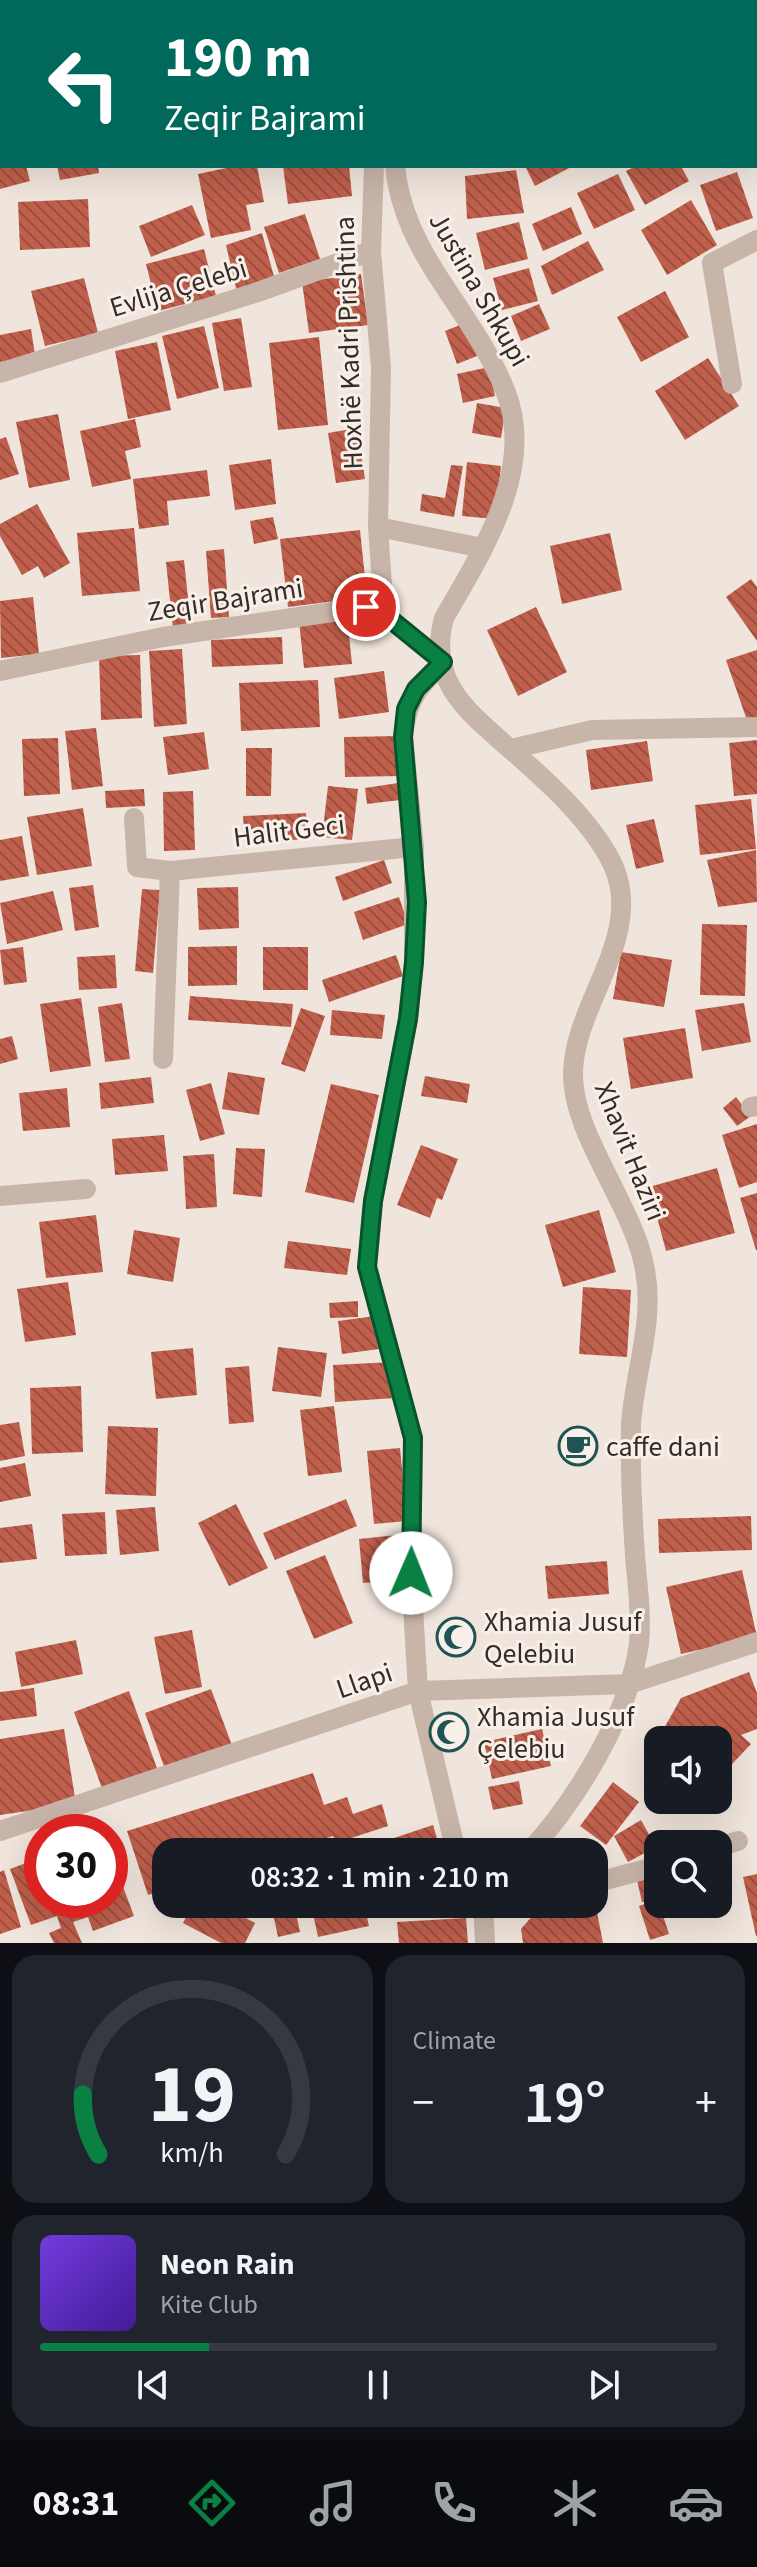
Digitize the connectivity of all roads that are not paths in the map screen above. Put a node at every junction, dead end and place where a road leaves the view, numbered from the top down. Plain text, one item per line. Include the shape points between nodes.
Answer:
1 (374, 168) edge
2 (395, 168) edge
3 (757, 240) edge
4 (371, 251) junction
5 (0, 373) edge
6 (732, 384) dead end
7 (378, 527) junction
8 (483, 548) junction
9 (384, 614) junction
10 (443, 662) junction
11 (0, 671) edge
12 (757, 727) edge
13 (511, 749) junction
14 (134, 818) dead end
15 (414, 847) junction
16 (170, 871) junction
17 (163, 1059) dead end
18 (86, 1189) dead end
19 (0, 1196) edge
20 (757, 1642) edge
21 (629, 1684) junction
22 (418, 1691) junction
23 (0, 1831) edge
24 (453, 1838) edge
25 (539, 1838) edge
26 (644, 1870) edge
27 (608, 1879) edge
28 (484, 1918) edge
29 (485, 1943) edge

1 - 4 street, Hoxhë Kadri Prishtina
2 - 8 street, Justina Shkupi via 407,221 491,360 515,425 510,483
3 - 6 street via 712,263
4 - 5 street, Evlija Çelebi
4 - 7 street, Hoxhë Kadri Prishtina via 381,368
7 - 8 street
7 - 9 street, Hoxhë Kadri Prishtina
8 - 10 street, Justina Shkupi via 444,618 439,636
9 - 10 street, Zeqir Bajrami
9 - 11 street, Zeqir Bajrami via 348,607
10 - 13 street, Xhavit Haziri via 461,706
10 - 15 street via 416,689 406,709 403,737
12 - 13 street via 592,730
13 - 21 street, Xhavit Haziri via 593,835 613,866 622,906 615,946 577,1034 572,1076 582,1119 631,1220 646,1271 647,1317 630,1461 639,1643
14 - 16 street, Halit Geci via 137,867
15 - 16 street, Halit Geci
15 - 22 street via 417,902 408,1019 373,1201 367,1267 413,1438 411,1573
16 - 17 street
18 - 19 street
20 - 21 street, Llapi
21 - 22 street, Llapi
21 - 25 street, Xhavit Haziri via 590,1767
22 - 23 street, Llapi
22 - 24 street
26 - 27 street
28 - 29 street

